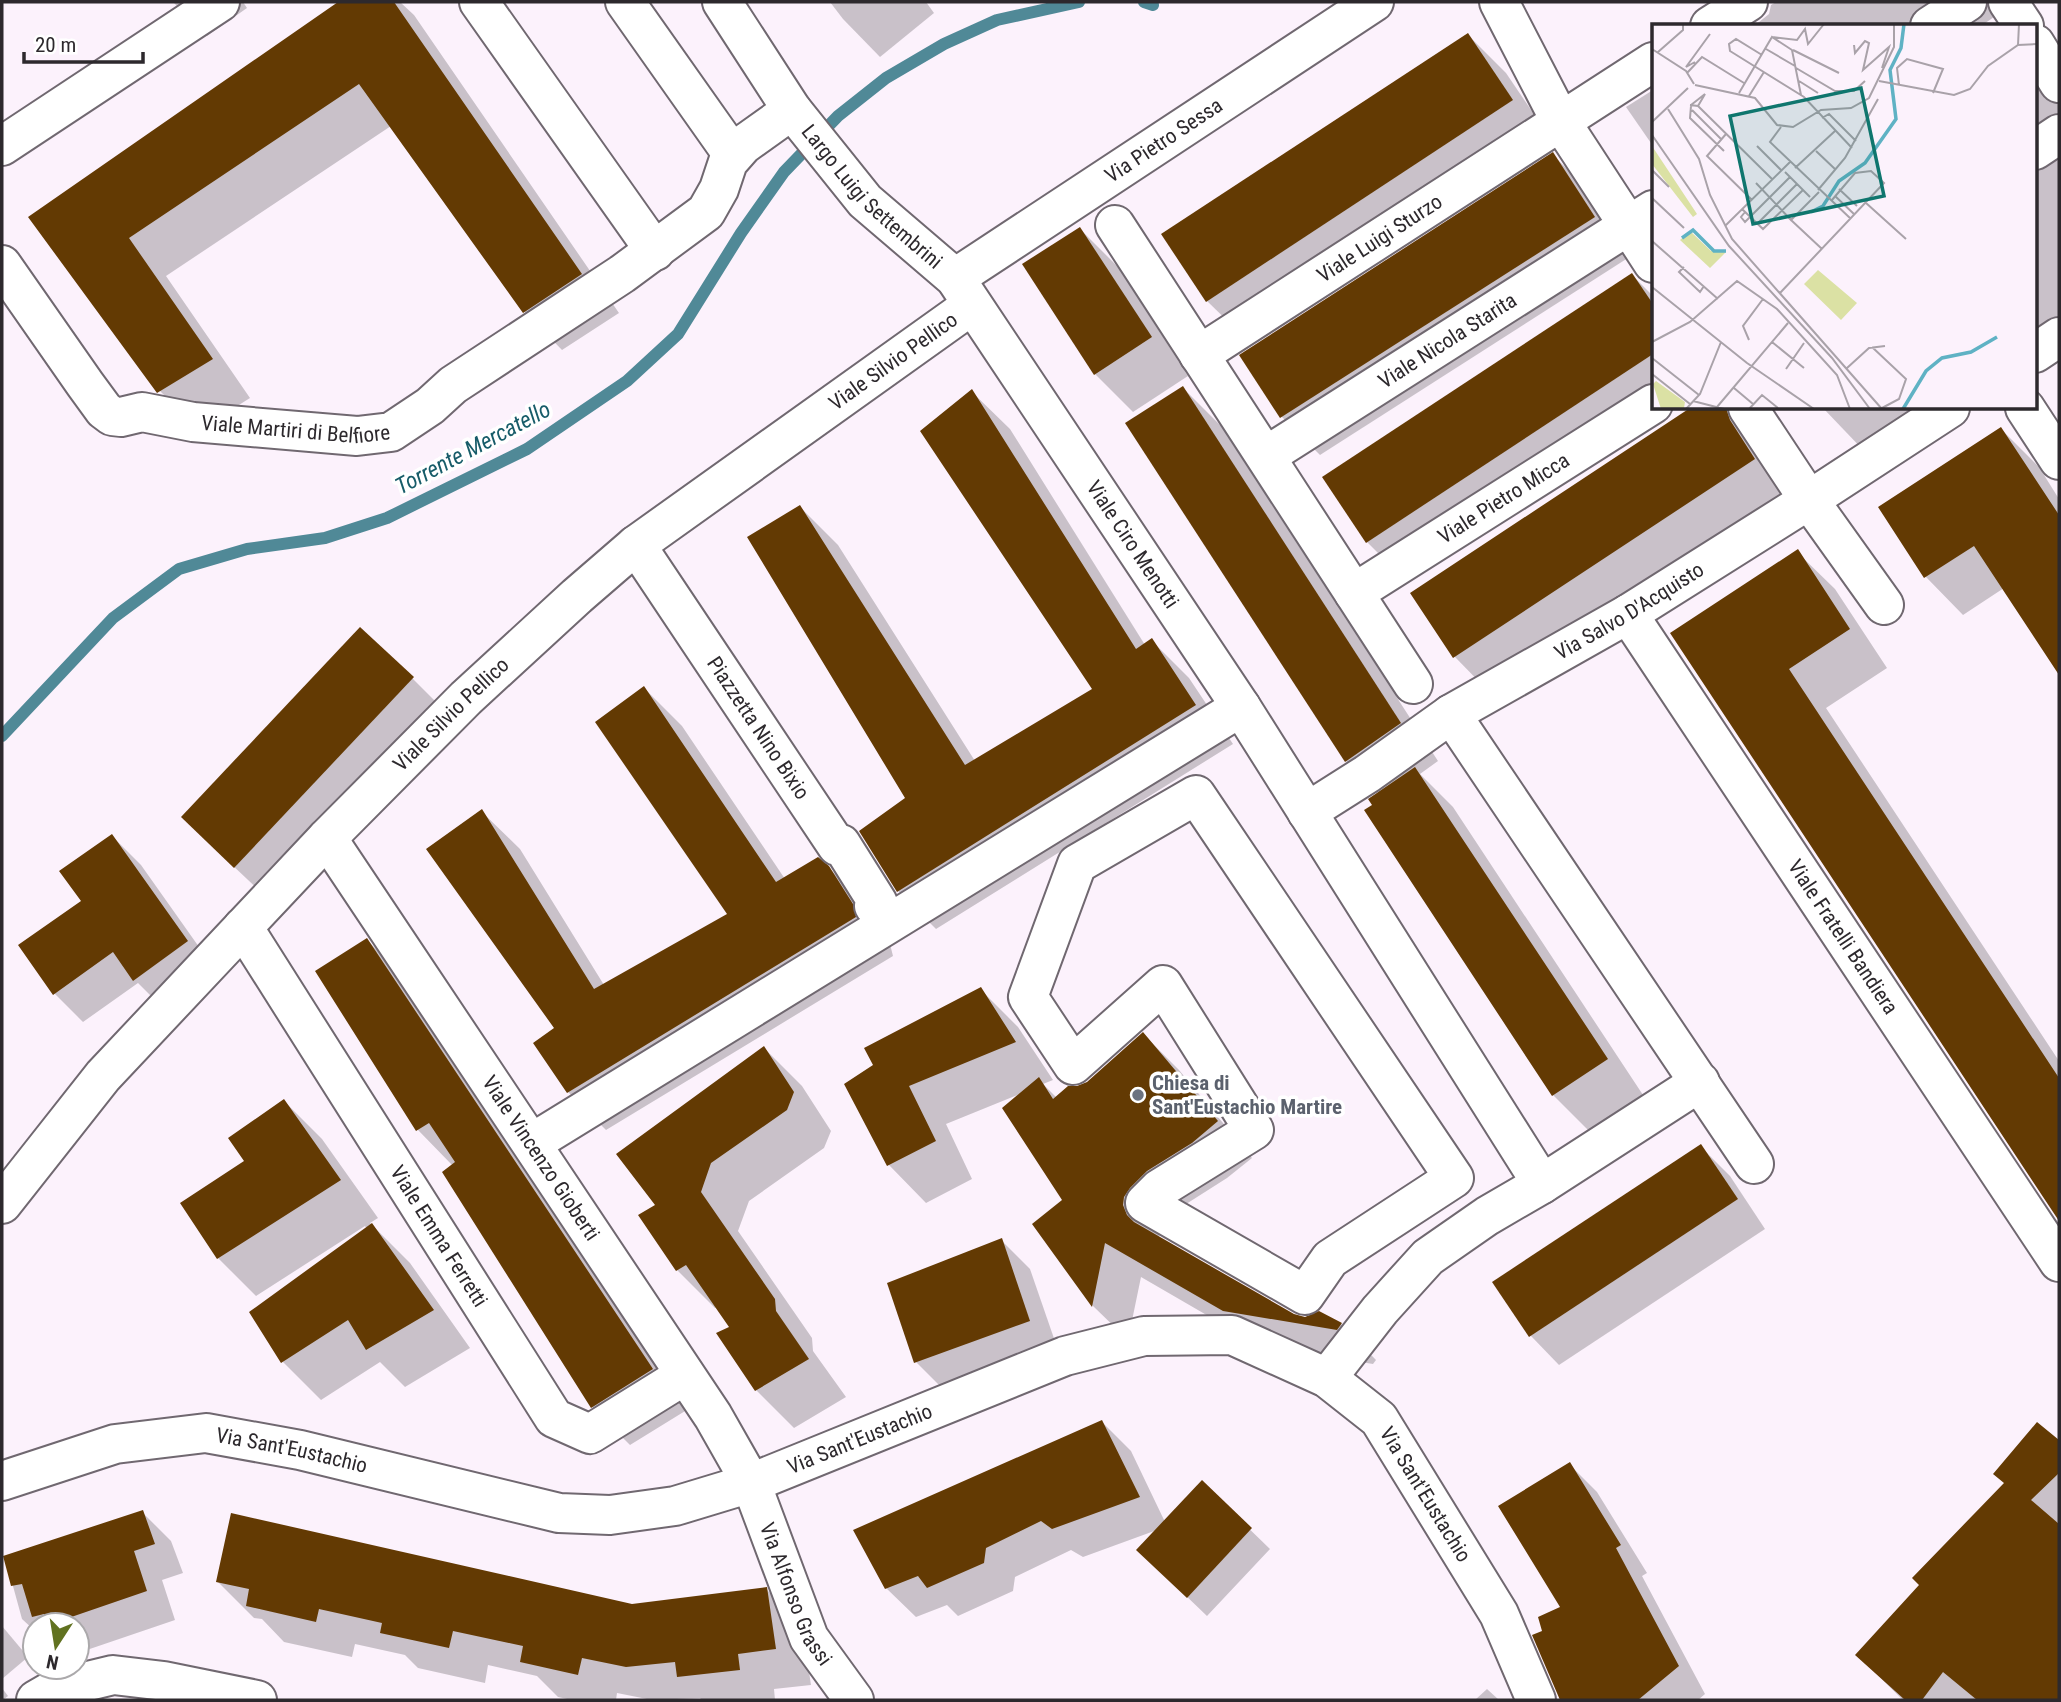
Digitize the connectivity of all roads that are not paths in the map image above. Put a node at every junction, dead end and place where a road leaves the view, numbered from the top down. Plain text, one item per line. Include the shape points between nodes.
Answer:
1 (220, 2) edge
2 (479, 2) edge
3 (625, 2) edge
4 (722, 2) edge
5 (1374, 2) edge
6 (1499, 2) edge
7 (1748, 2) edge
8 (1967, 2) edge
9 (2008, 2) edge
10 (1713, 24) edge
11 (1933, 24) edge
12 (2023, 24) edge
13 (2036, 46) edge
14 (1652, 63) edge
15 (2059, 83) edge
16 (792, 110) junction
17 (1561, 122) junction
18 (2059, 134) edge
19 (2, 146) edge
20 (2036, 149) edge
21 (733, 155) junction
22 (1641, 218) edge
23 (1115, 225) dead end
24 (655, 251) junction
25 (1652, 259) edge
26 (2, 265) edge
27 (964, 291) junction
28 (2059, 337) edge
29 (2036, 352) edge
30 (1199, 355) junction
31 (1652, 405) edge
32 (1749, 410) edge
33 (1947, 410) edge
34 (2026, 410) edge
35 (1266, 456) junction
36 (2059, 460) edge
37 (1809, 500) junction
38 (636, 545) junction
39 (1354, 593) junction
40 (1884, 605) dead end
41 (1628, 614) junction
42 (1413, 684) dead end
43 (1241, 708) junction
44 (1451, 715) junction
45 (1307, 812) junction
46 (327, 838) junction
47 (880, 916) junction
48 (243, 927) junction
49 (1700, 1082) junction
50 (533, 1143) junction
51 (1754, 1164) dead end
52 (1454, 1178) joint
53 (1542, 1184) junction
54 (2, 1204) edge
55 (2059, 1262) edge
56 (685, 1374) junction
57 (1327, 1378) junction
58 (2, 1481) edge
59 (751, 1483) junction
60 (36, 1700) edge
61 (257, 1700) edge
62 (854, 1700) edge
63 (1536, 1700) edge

1 - 19 street
2 - 24 street
3 - 21 street
4 - 16 street, Largo Luigi Settembrini
5 - 27 street, Via Pietro Sessa
6 - 17 street
7 - 10 street
8 - 11 street
9 - 12 street
13 - 15 street
14 - 17 street, Viale Luigi Sturzo
16 - 21 street, Viale Martiri di Belfiore
16 - 27 street, Largo Luigi Settembrini via 865,201
17 - 22 street
17 - 30 street, Viale Luigi Sturzo
18 - 20 street
21 - 24 street, Viale Martiri di Belfiore via 706,212
22 - 25 street
22 - 35 street, Viale Nicola Starita
23 - 30 street
24 - 26 street, Viale Martiri di Belfiore via 453,385 391,432 357,436 193,422 142,412 112,416
27 - 38 street, Viale Silvio Pellico
27 - 43 street, Viale Ciro Menotti
28 - 29 street
30 - 35 street
31 - 39 street, Viale Pietro Micca
32 - 37 street
33 - 37 street, Via Salvo D'Acquisto
34 - 36 street
35 - 39 street
37 - 40 street
37 - 41 street, Via Salvo D'Acquisto
38 - 46 street, Viale Silvio Pellico via 466,698
38 - 47 street, Piazzetta Nino Bixio via 837,846 834,848 870,909
39 - 42 street
41 - 44 street, Via Salvo D'Acquisto
41 - 55 street, Viale Fratelli Bandiera
43 - 45 street, Viale Ciro Menotti
43 - 47 street
44 - 45 street, Via Salvo D'Acquisto
44 - 49 street
45 - 53 street, Viale Ciro Menotti
46 - 48 street, Viale Silvio Pellico
46 - 50 street, Viale Vincenzo Gioberti
47 - 50 street
48 - 54 street, Viale Silvio Pellico via 103,1076
48 - 56 street, Viale Emma Ferretti via 554,1418 590,1434
49 - 51 street
49 - 53 street
50 - 56 street, Viale Vincenzo Gioberti
52 - 52 street via 1196,795 1077,864 1028,997 1073,1065 1163,985 1254,1130 1159,1189 1145,1203 1304,1295 1330,1259
53 - 57 street via 1428,1257
56 - 59 street, Viale Vincenzo Gioberti
57 - 59 street, Via Sant'Eustachio via 1232,1335 1144,1336 1066,1356
57 - 63 street, Via Sant'Eustachio via 1379,1419 1499,1614
58 - 59 street, Via Sant'Eustachio via 115,1444 206,1433 300,1450 559,1513 610,1515 674,1506
59 - 62 street, Via Alfonso Grassi via 810,1638
60 - 61 street via 55,1689 113,1675

